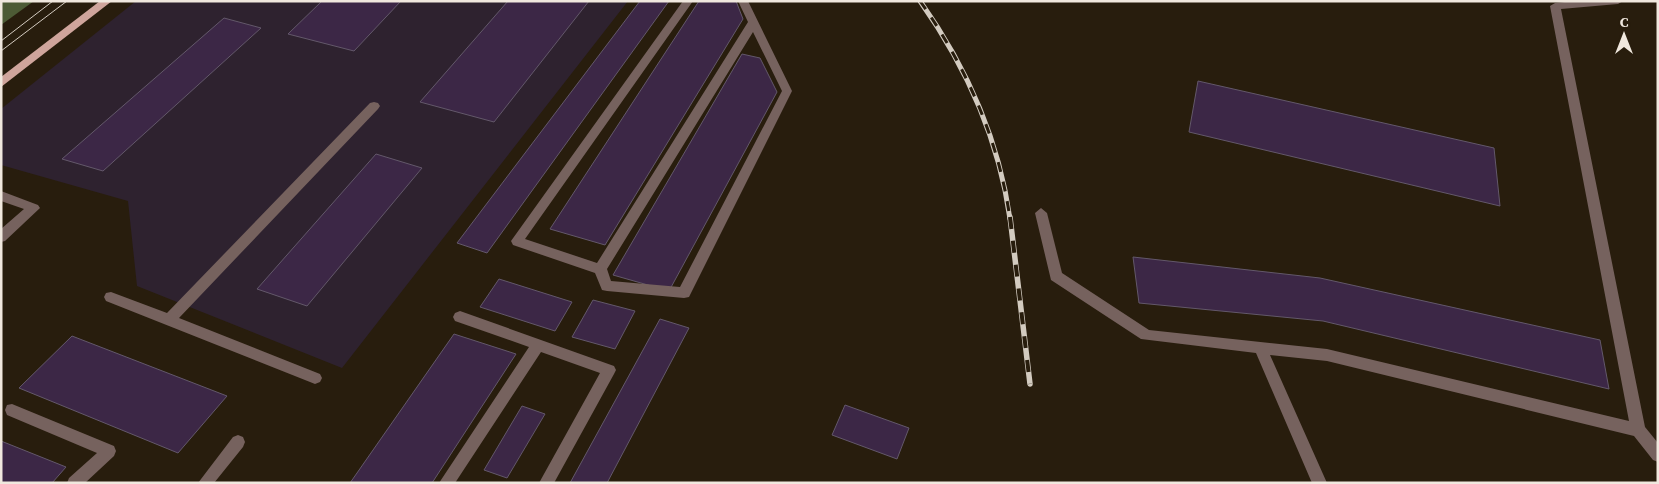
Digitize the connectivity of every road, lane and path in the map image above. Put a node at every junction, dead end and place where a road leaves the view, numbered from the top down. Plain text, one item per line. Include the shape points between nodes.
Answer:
1 (107, 1) edge
2 (688, 1) edge
3 (743, 1) edge
4 (1618, 1) edge
5 (754, 23) junction
6 (1, 83) edge
7 (374, 106) dead end
8 (1, 196) edge
9 (1041, 213) dead end
10 (1, 237) edge
11 (600, 269) junction
12 (111, 298) dead end
13 (460, 317) dead end
14 (169, 320) junction
15 (538, 345) junction
16 (1260, 348) junction
17 (315, 378) dead end
18 (12, 410) dead end
19 (1638, 430) junction
20 (238, 442) dead end
21 (1658, 455) edge
22 (74, 483) edge
23 (205, 483) edge
24 (446, 483) edge
25 (546, 483) edge
26 (1320, 483) edge

1 - 6 main road
2 - 11 lane via 517,241
3 - 5 lane
4 - 19 lane via 1555,6
5 - 11 lane
5 - 11 lane via 787,91 684,293 608,286
7 - 14 lane
8 - 10 lane via 34,208
9 - 16 lane via 1056,276 1146,335
12 - 14 lane
13 - 15 lane
14 - 17 lane
15 - 24 lane
15 - 25 lane via 609,370
16 - 19 lane via 1327,355
16 - 26 lane
18 - 22 lane via 109,451
19 - 21 lane
20 - 23 lane

